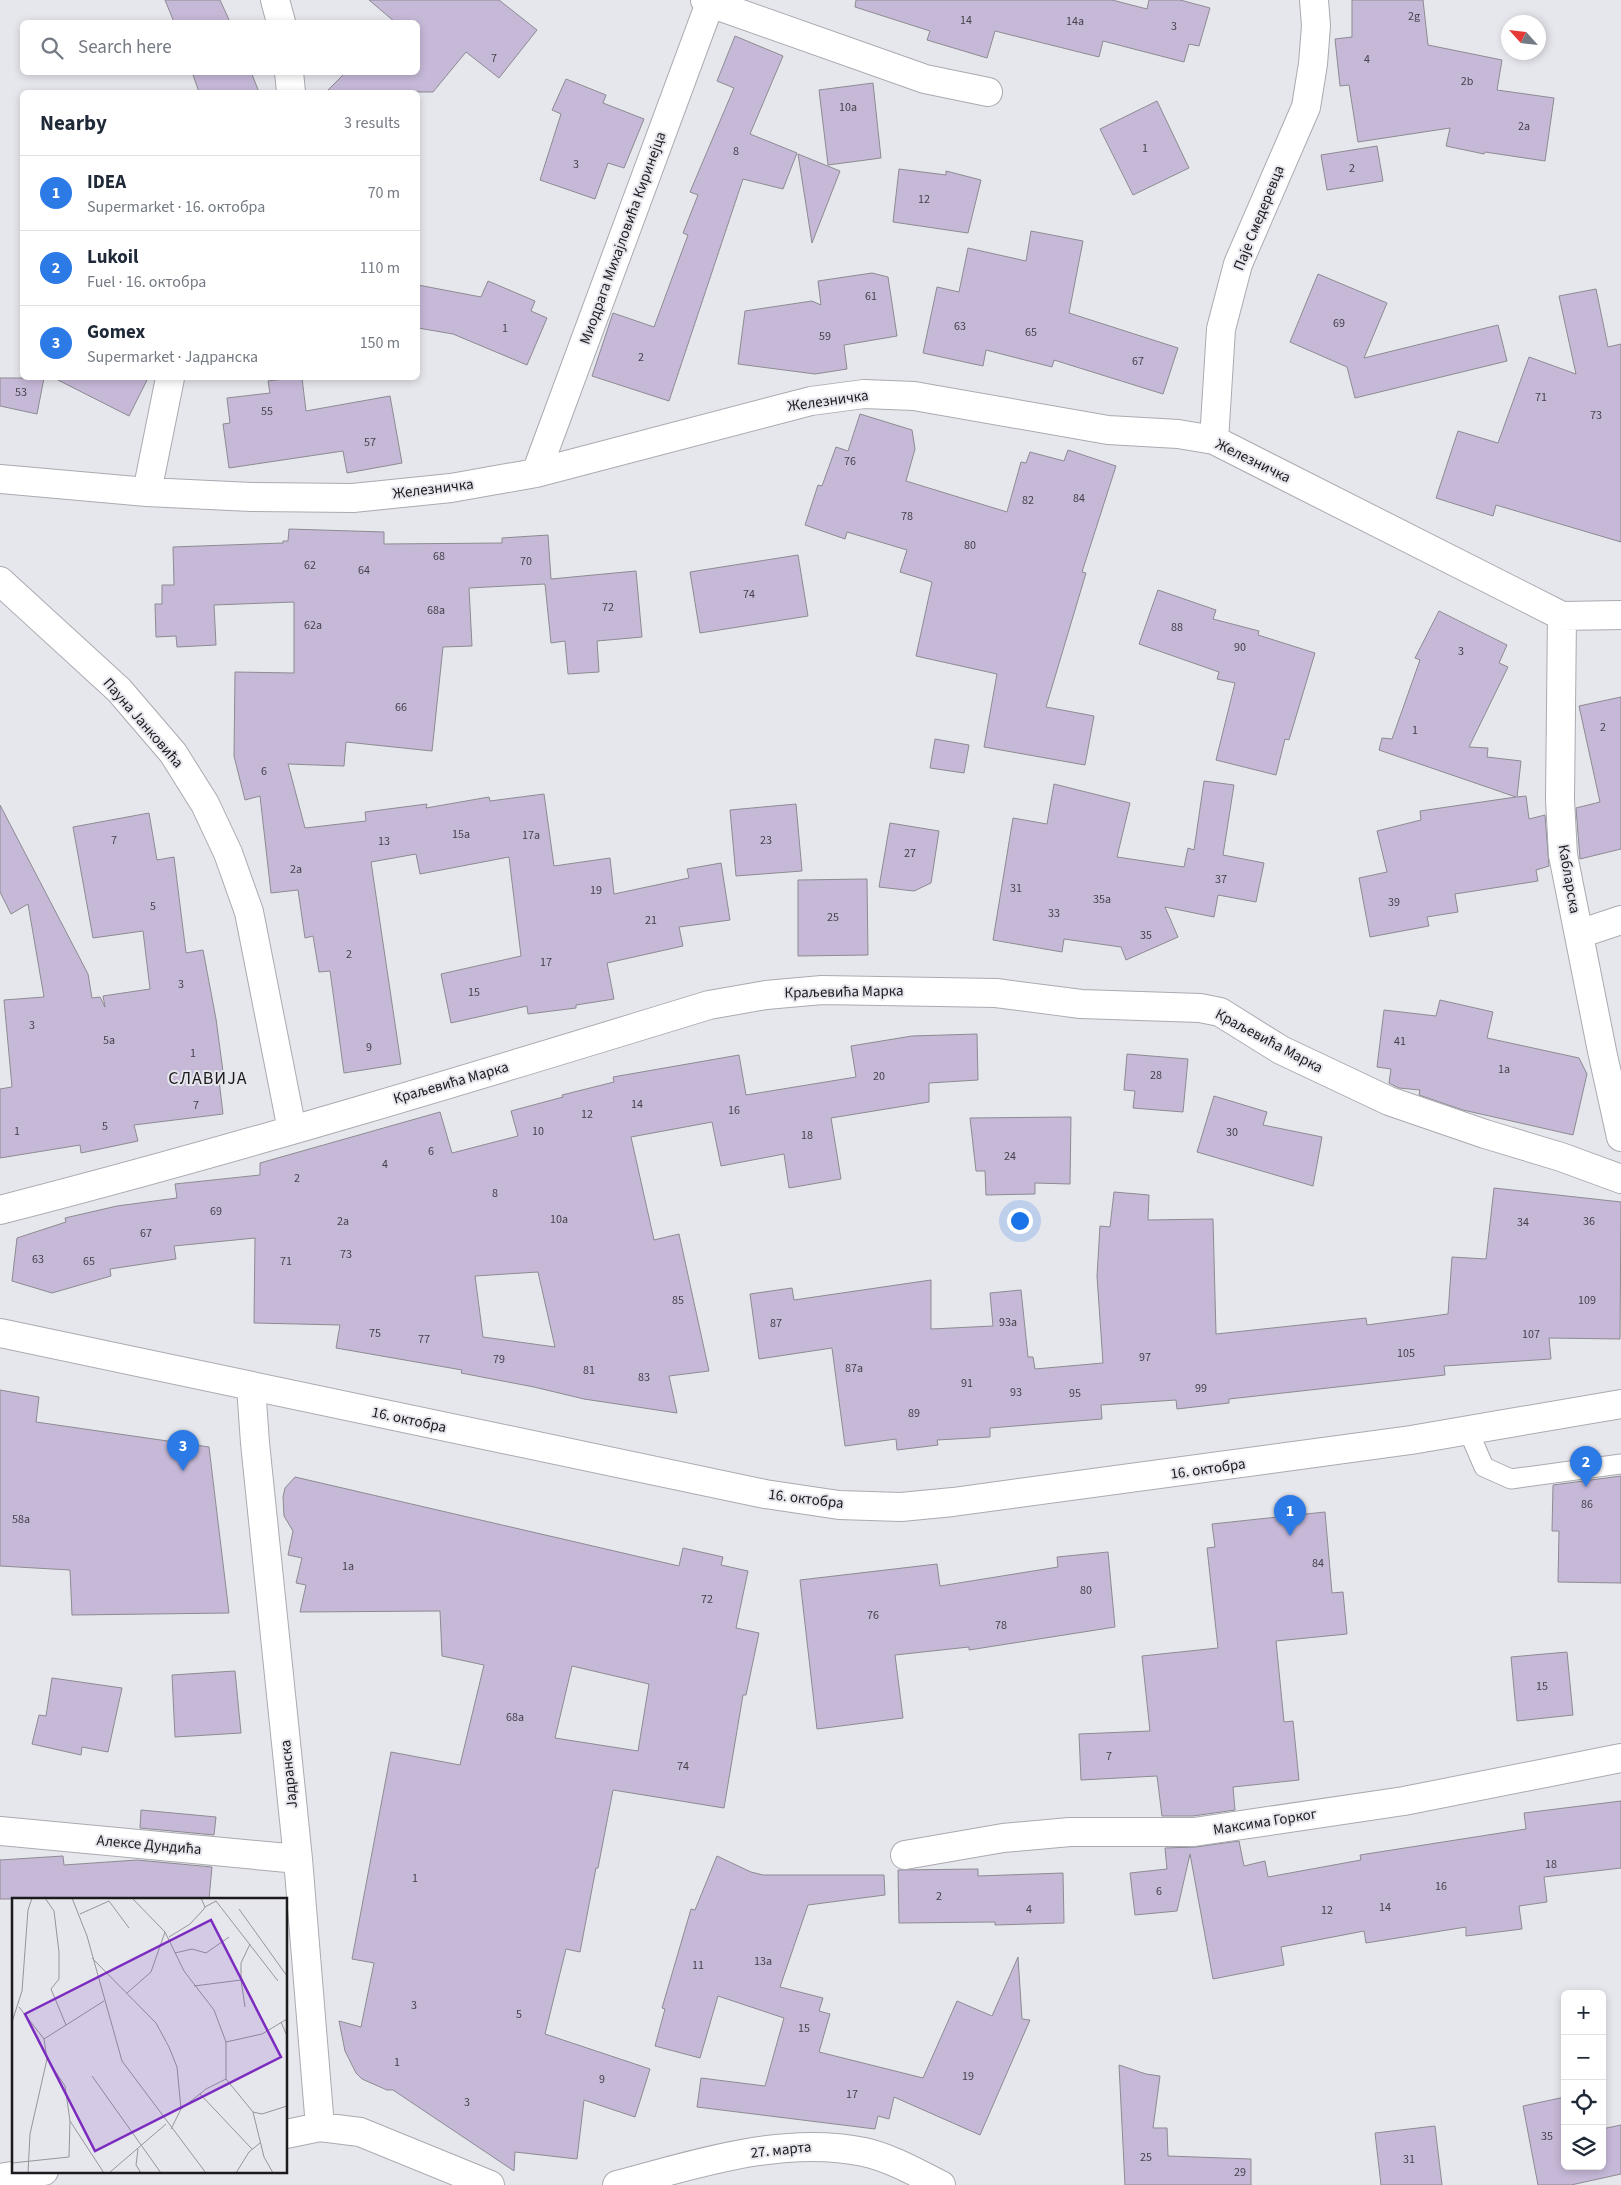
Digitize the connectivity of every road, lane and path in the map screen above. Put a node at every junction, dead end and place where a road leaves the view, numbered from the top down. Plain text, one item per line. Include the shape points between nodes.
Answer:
1 (276, 0) edge
2 (1314, 0) edge
3 (708, 1) edge
4 (281, 20) edge
5 (289, 75) edge
6 (292, 90) edge
7 (988, 92) dead end
8 (170, 380) edge
9 (1214, 440) junction
10 (536, 473) junction
11 (0, 479) edge
12 (148, 492) junction
13 (0, 581) edge
14 (1621, 615) edge
15 (1562, 616) junction
16 (1621, 920) edge
17 (1578, 934) junction
18 (292, 1130) junction
19 (1621, 1137) edge
20 (1621, 1179) edge
21 (0, 1210) edge
22 (0, 1333) edge
23 (250, 1386) junction
24 (1621, 1404) edge
25 (1468, 1430) junction
26 (1621, 1464) edge
27 (1621, 1758) edge
28 (0, 1831) edge
29 (905, 1855) dead end
30 (298, 1859) junction
31 (320, 2127) junction
32 (288, 2134) edge
33 (38, 2172) edge
34 (0, 2178) edge
35 (490, 2185) edge
36 (617, 2185) edge
37 (941, 2185) edge

1 - 4 street
2 - 9 street, Паје Смедеревца via 1316,26 1306,107 1238,264 1221,329
3 - 7 street, Миодрага Михајловића Киринејца via 926,78
3 - 10 street, Миодрага Михајловића Киринејца
5 - 6 street
8 - 12 street
9 - 10 street, Железничка via 1178,434 1108,430 914,396 864,394 802,403
9 - 15 street, Железничка
10 - 12 street, Железничка via 451,488 353,498
11 - 12 street, Железничка
13 - 18 street, Пауна Јанковића via 118,690 173,754 205,804 228,853 249,912
14 - 15 street, Железничка
15 - 17 street, Кабларска via 1560,800 1563,855
16 - 17 street
17 - 19 street, Кабларска
18 - 20 street, Краљевића Марка via 709,1005 822,990 996,993 1081,1004 1170,1006 1220,1012 1281,1050 1389,1101
18 - 21 street, Краљевића Марка
22 - 23 street, 16. октобра
23 - 25 street, 16. октобра via 756,1492 839,1505 901,1507 962,1501
23 - 30 street, Јадранска
24 - 25 street, 16. октобра
25 - 26 lane via 1484,1467 1511,1479
27 - 29 street, Максима Горког via 1404,1801 1194,1832 1070,1832 1003,1838
28 - 30 street, Алексе Дундића
30 - 31 street, Јадранска
31 - 32 street
31 - 35 street via 360,2132
33 - 34 street
36 - 37 street, 27. марта via 736,2156 793,2146 823,2146 866,2153

